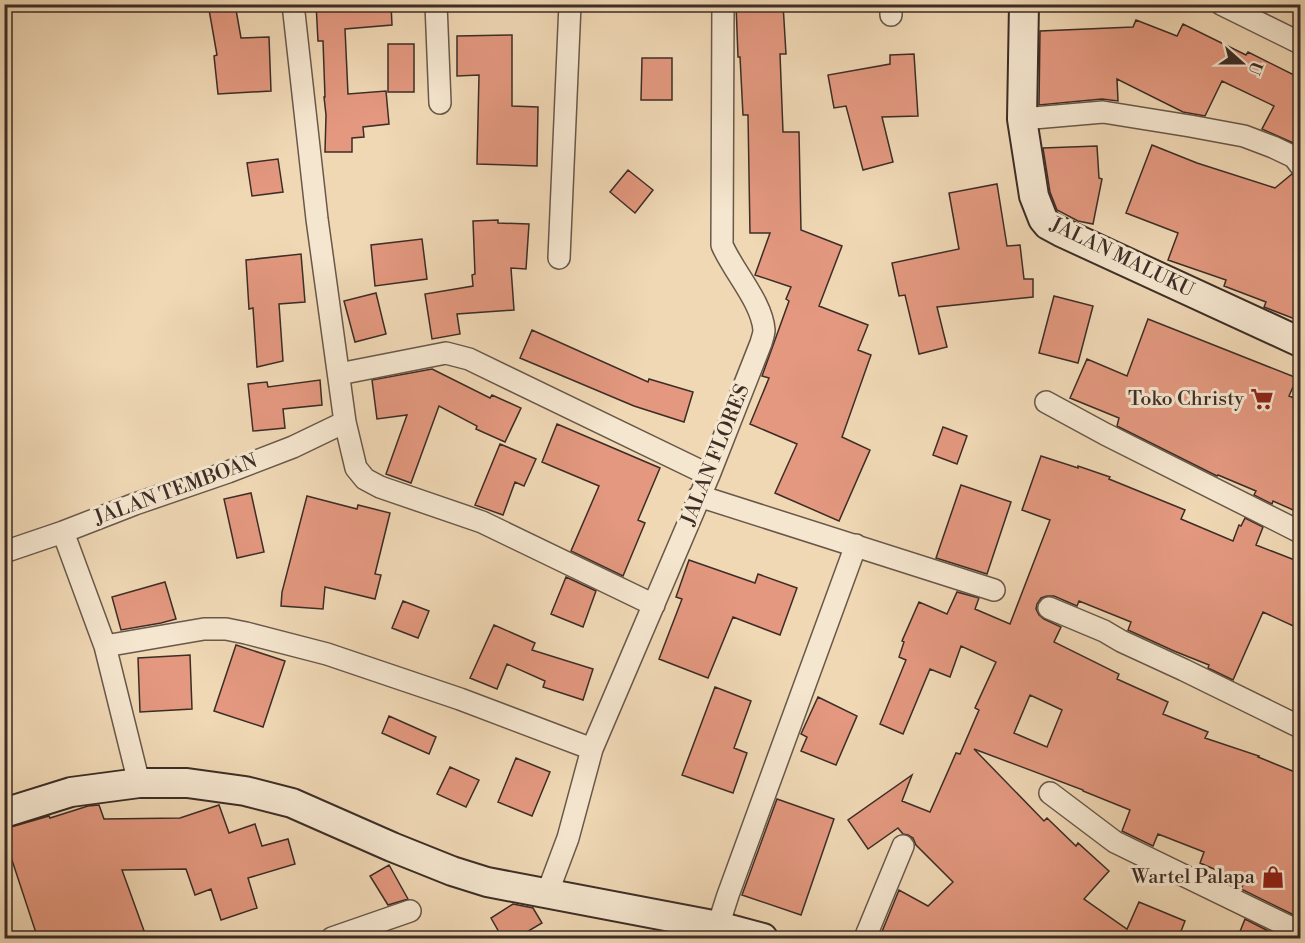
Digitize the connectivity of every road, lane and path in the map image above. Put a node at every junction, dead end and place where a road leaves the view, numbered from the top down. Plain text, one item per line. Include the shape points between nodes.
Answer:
1 (293, 4) edge
2 (436, 4) edge
3 (570, 4) edge
4 (723, 4) edge
5 (1024, 4) edge
6 (1221, 4) edge
7 (1300, 43) edge
8 (440, 103) dead end
9 (1022, 119) junction
10 (1300, 165) edge
11 (559, 258) dead end
12 (1300, 342) edge
13 (339, 374) junction
14 (1046, 402) dead end
15 (345, 422) junction
16 (709, 474) junction
17 (699, 496) junction
18 (63, 532) junction
19 (1300, 532) edge
20 (856, 545) junction
21 (4, 552) edge
22 (994, 590) dead end
23 (654, 605) junction
24 (1049, 608) dead end
25 (105, 646) junction
26 (1300, 727) edge
27 (592, 749) junction
28 (139, 783) junction
29 (1050, 792) dead end
30 (4, 813) edge
31 (903, 846) dead end
32 (547, 894) junction
33 (410, 911) dead end
34 (710, 929) edge
35 (1300, 932) edge
36 (332, 939) edge
37 (763, 939) edge
38 (865, 939) edge

1 - 13 street via 316,219
2 - 8 street
3 - 11 street
4 - 16 street, JALAN FLORES via 722,245 753,298 764,331
5 - 9 main road, JALAN MALUKU
6 - 7 street
9 - 10 street via 1103,112 1190,126 1244,135 1294,157
9 - 12 main road, JALAN MALUKU via 1034,196 1048,225
13 - 15 street
13 - 16 street via 446,353 469,358
14 - 19 street
15 - 18 street, JALAN TEMBOAN via 293,447
15 - 23 street via 356,468 365,479 482,522
16 - 17 street, JALAN FLORES
17 - 20 street
17 - 23 street, JALAN FLORES
18 - 21 street, JALAN TEMBOAN
18 - 25 street
20 - 22 street
20 - 34 street via 728,895
23 - 27 street, JALAN FLORES
24 - 26 street
25 - 27 street via 204,629 246,633 327,654
25 - 28 street
27 - 32 street, JALAN FLORES
28 - 30 main road via 71,792
28 - 32 main road via 187,783 292,803 452,871
29 - 35 street via 1115,842
31 - 38 street
32 - 34 main road
33 - 36 street
34 - 37 main road

